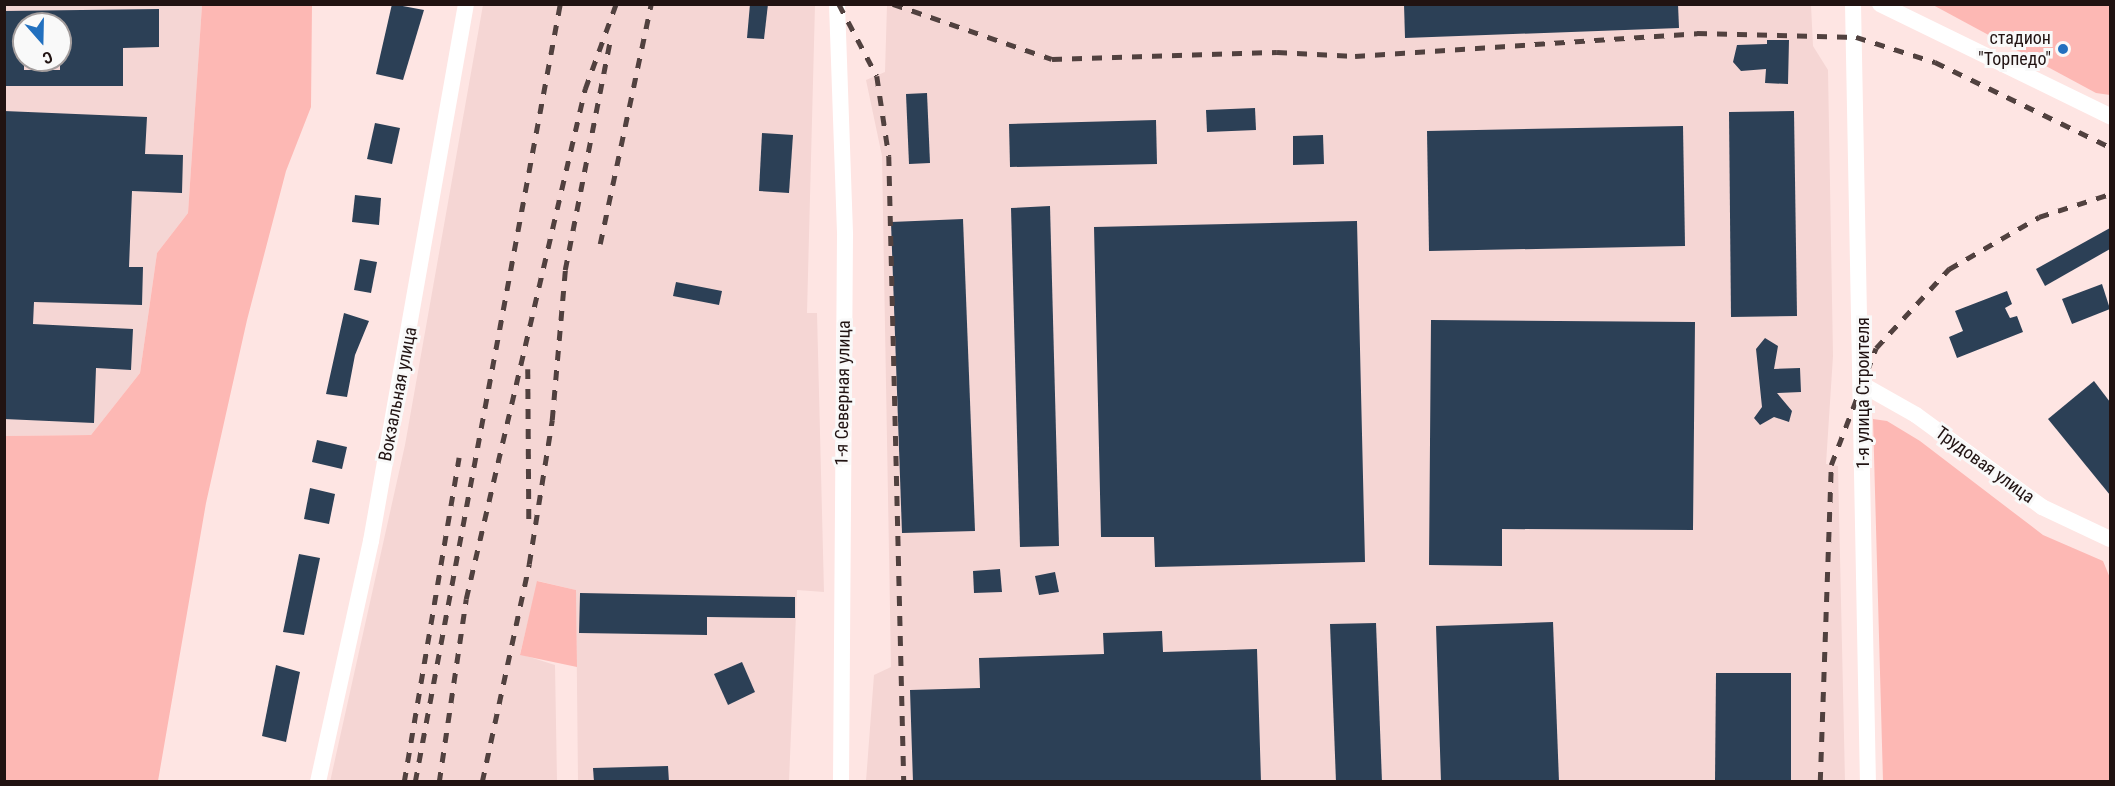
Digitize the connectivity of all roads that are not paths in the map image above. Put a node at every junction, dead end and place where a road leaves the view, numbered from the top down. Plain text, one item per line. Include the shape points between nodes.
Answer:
1 (466, 4) edge
2 (837, 4) edge
3 (1853, 4) edge
4 (1880, 4) edge
5 (2110, 116) edge
6 (1863, 385) junction
7 (2110, 539) edge
8 (318, 782) edge
9 (840, 782) edge
10 (1868, 782) edge

1 - 8 street, Вокзальная улица via 373,530
2 - 9 street, 1-я Северная улица via 844,235
3 - 6 street, 1-я улица Строителя
4 - 5 street
6 - 7 street, Трудовая улица via 1916,415 2042,507
6 - 10 street, 1-я улица Строителя

